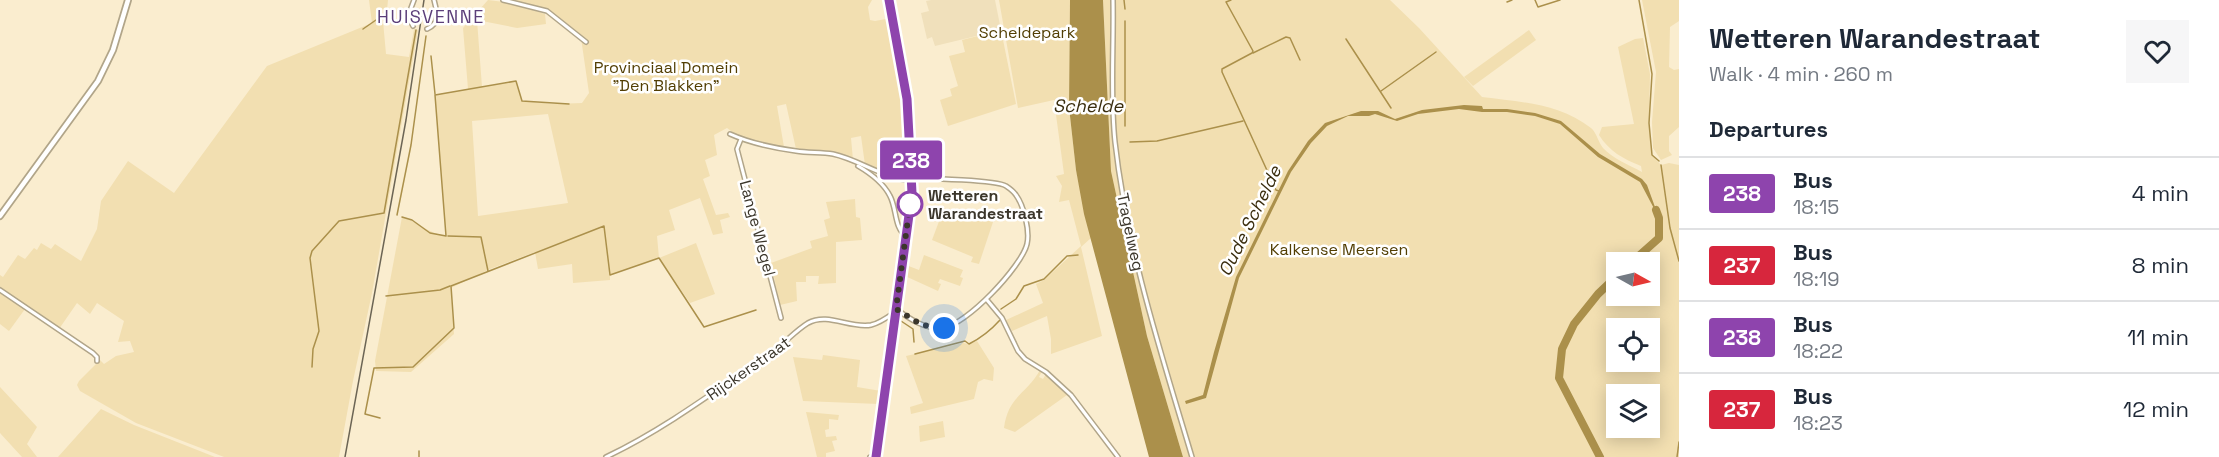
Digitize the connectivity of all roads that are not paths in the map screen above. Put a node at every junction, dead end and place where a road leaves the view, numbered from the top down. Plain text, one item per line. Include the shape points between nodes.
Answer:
1 (128, 0) edge
2 (414, 0) edge
3 (434, 0) edge
4 (503, 0) edge
5 (889, 0) edge
6 (1113, 0) edge
7 (413, 26) dead end
8 (427, 29) dead end
9 (586, 42) dead end
10 (730, 134) dead end
11 (741, 139) junction
12 (849, 160) junction
13 (912, 179) junction
14 (0, 216) edge
15 (906, 236) junction
16 (0, 290) edge
17 (987, 300) junction
18 (896, 311) junction
19 (781, 318) dead end
20 (97, 361) dead end
21 (874, 456) edge
22 (606, 457) edge
23 (1118, 457) edge
24 (1192, 457) edge

1 - 14 main road via 113,50 98,81
2 - 7 street via 408,16
3 - 8 street via 437,19
4 - 9 street via 547,11
5 - 13 main road via 905,83
6 - 24 street, Tragelweg via 1113,117 1122,189 1150,312
10 - 11 street
11 - 12 street
11 - 19 street, Lange Wegel via 737,149
12 - 13 street
12 - 15 street via 881,184 890,196 899,230
13 - 15 main road
13 - 17 street via 1000,184 1019,199 1027,244
15 - 18 main road
16 - 20 street via 93,353
17 - 18 street via 959,322 944,328 922,325
17 - 23 street via 1002,318 1018,351 1071,395
18 - 21 main road
18 - 22 street, Rijckerstraat via 868,326 822,319 807,324 706,397

